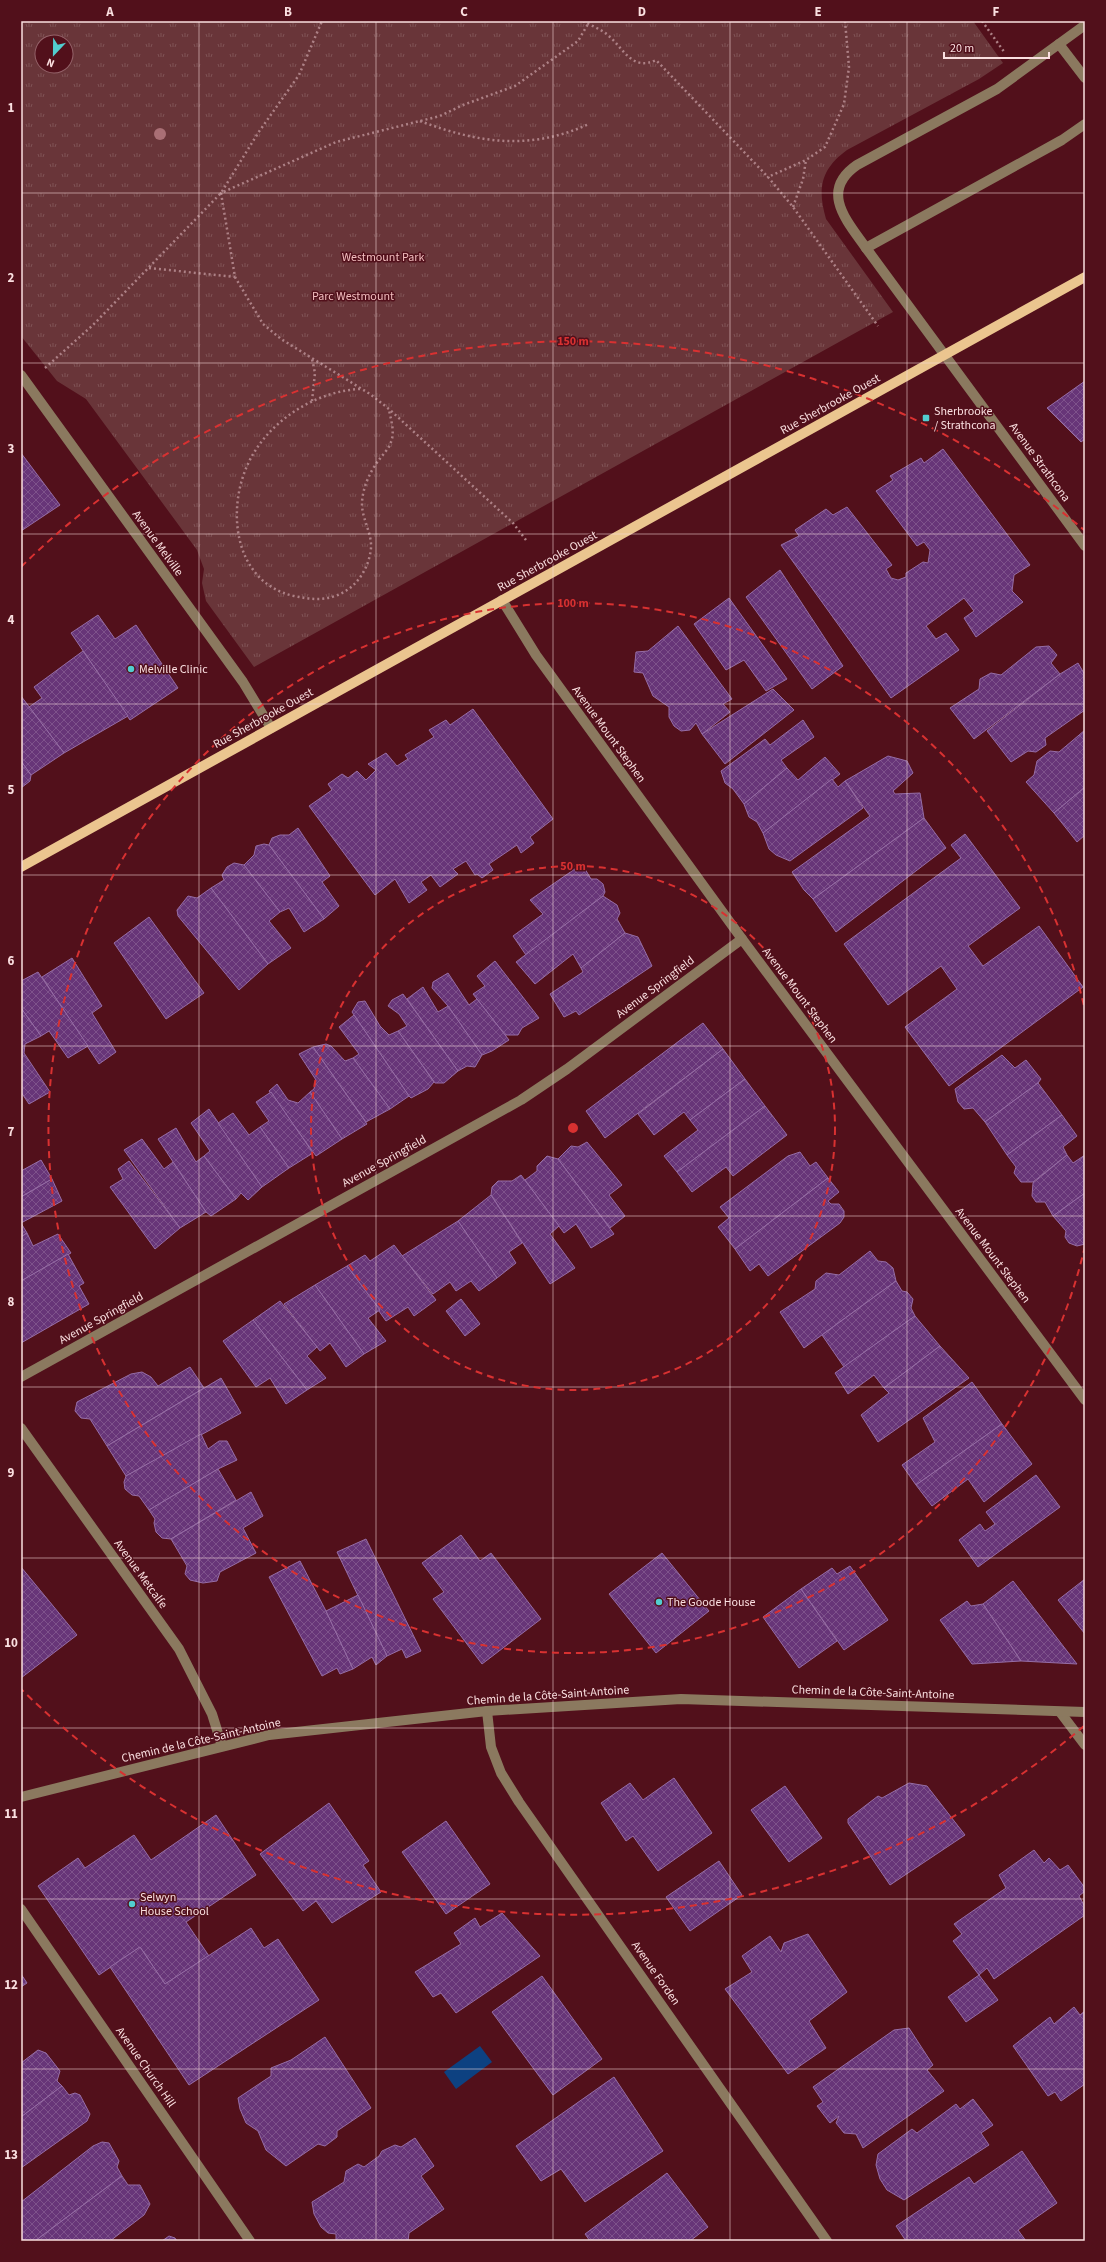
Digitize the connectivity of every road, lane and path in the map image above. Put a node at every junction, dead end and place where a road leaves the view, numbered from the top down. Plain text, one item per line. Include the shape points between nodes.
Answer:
1 (322, 21) edge
2 (583, 21) edge
3 (845, 21) edge
4 (982, 21) edge
5 (588, 24) junction
6 (1085, 25) edge
7 (1059, 44) junction
8 (1002, 48) dead end
9 (1085, 78) edge
10 (419, 121) junction
11 (589, 124) dead end
12 (1085, 124) edge
13 (806, 160) junction
14 (768, 177) junction
15 (221, 193) junction
16 (793, 207) junction
17 (866, 248) junction
18 (149, 268) junction
19 (235, 277) junction
20 (1085, 277) edge
21 (878, 326) dead end
22 (945, 355) junction
23 (312, 359) junction
24 (42, 371) dead end
25 (21, 375) edge
26 (24, 386) edge
27 (360, 389) junction
28 (312, 402) junction
29 (389, 409) junction
30 (526, 540) dead end
31 (1085, 546) edge
32 (502, 600) junction
33 (271, 728) junction
34 (21, 867) edge
35 (742, 939) junction
36 (21, 1377) edge
37 (1085, 1400) edge
38 (21, 1428) edge
39 (487, 1711) junction
40 (1060, 1712) junction
41 (1085, 1712) edge
42 (1085, 1745) edge
43 (222, 1746) junction
44 (21, 1797) edge
45 (21, 1908) edge
46 (250, 2241) edge
47 (826, 2241) edge

1 - 15 path via 299,75 258,133
2 - 5 path
3 - 13 path via 849,67 844,104 825,147
4 - 8 path
5 - 10 path via 578,41 515,86 440,116
5 - 14 path via 609,36 630,58 639,63 648,64 656,60
6 - 7 street, Avenue Strathcona
7 - 9 street
7 - 17 street, Avenue Strathcona via 997,89 850,170 840,184 838,201 845,219
10 - 11 path via 466,137 512,141 566,134
10 - 15 path via 336,142
12 - 17 street via 1062,140
13 - 14 path
13 - 16 path via 803,179
14 - 16 path
15 - 18 path
15 - 19 path
16 - 21 path
17 - 22 street, Avenue Strathcona
18 - 19 path
18 - 24 path via 93,325
19 - 23 path via 263,324
20 - 22 main road, Rue Sherbrooke Ouest
22 - 31 street, Avenue Strathcona
22 - 32 main road, Rue Sherbrooke Ouest
23 - 27 path
23 - 28 path
25 - 26 street, Avenue Melville
26 - 33 street, Avenue Melville via 243,682
27 - 28 path via 330,394
27 - 29 path
28 - 29 path via 286,418 255,451 241,486 236,523 238,540 255,573 284,594 306,599 324,600 344,593 359,580 368,564 371,546 363,518 362,502 371,470 391,442 393,428
29 - 30 path via 513,523
32 - 33 main road, Rue Sherbrooke Ouest
32 - 35 street, Avenue Mount Stephen via 536,655
33 - 34 main road, Rue Sherbrooke Ouest
35 - 36 street, Avenue Springfield via 567,1070 521,1100
35 - 37 street, Avenue Mount Stephen
38 - 43 street, Avenue Metcalfe via 179,1649 212,1714
39 - 40 street, Chemin de la Côte-Saint-Antoine via 681,1699
39 - 43 street, Chemin de la Côte-Saint-Antoine via 269,1735
39 - 47 street, Avenue Forden via 491,1746 501,1773 519,1802
40 - 41 street, Chemin de la Côte-Saint-Antoine
40 - 42 street
43 - 44 street, Chemin de la Côte-Saint-Antoine
45 - 46 street, Avenue Church Hill

